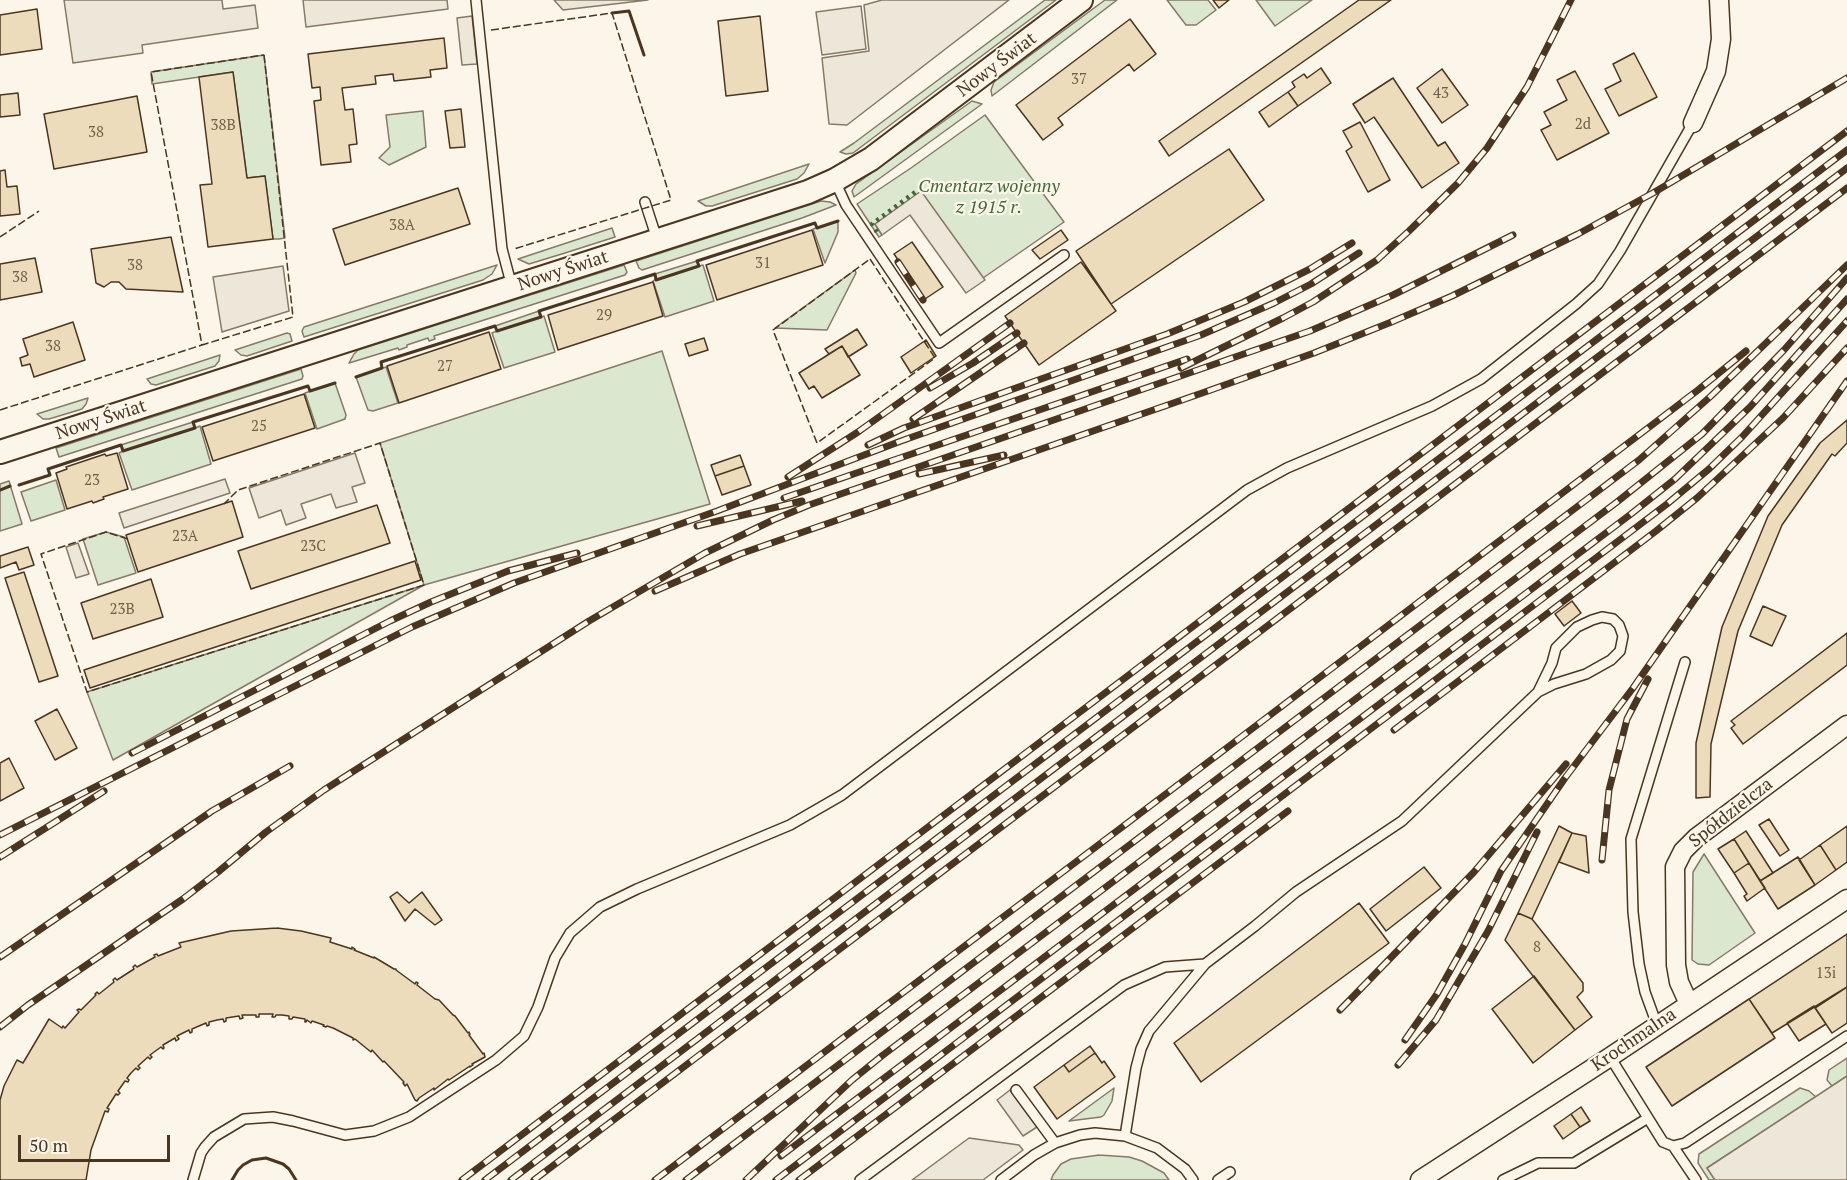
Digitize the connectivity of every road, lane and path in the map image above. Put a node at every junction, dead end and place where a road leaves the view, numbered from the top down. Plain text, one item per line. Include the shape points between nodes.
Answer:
1 (476, 0) edge
2 (1081, 0) edge
3 (1719, 0) edge
4 (1693, 123) joint
5 (834, 180) junction
6 (645, 201) dead end
7 (657, 240) junction
8 (1064, 255) dead end
9 (512, 287) junction
10 (0, 452) edge
11 (1685, 662) dead end
12 (1538, 692) junction
13 (1847, 725) edge
14 (1847, 899) edge
15 (1205, 964) junction
16 (1689, 1004) junction
17 (1658, 1025) junction
18 (1847, 1036) edge
19 (1610, 1057) junction
20 (1016, 1090) dead end
21 (1648, 1118) junction
22 (1125, 1136) junction
23 (1055, 1143) junction
24 (1674, 1146) junction
25 (1230, 1172) dead end
26 (193, 1180) edge
27 (860, 1180) edge
28 (1001, 1180) edge
29 (1193, 1180) edge
30 (1218, 1180) edge
31 (1420, 1180) edge
32 (1503, 1180) edge
33 (1696, 1180) edge

1 - 9 lane via 502,249
2 - 5 street, Nowy Świat via 871,159
3 - 4 street via 1721,39 1716,71
4 - 26 lane via 1598,284 1481,379 1432,406 1287,468 1247,490 842,795 790,825 600,907 570,933 555,958 524,1036 496,1060 409,1117 374,1131 345,1135 273,1117 244,1119 213,1137 201,1153
5 - 7 street, Nowy Świat via 808,192
5 - 8 lane via 846,205 939,343
6 - 7 lane
7 - 9 street, Nowy Świat
9 - 10 street, Nowy Świat
11 - 17 lane via 1631,839 1639,964
12 - 12 lane via 1611,660 1620,651 1623,636 1619,625 1602,617 1577,627 1556,648
12 - 15 lane via 1402,821 1296,891
13 - 16 street, Spółdzielcza via 1683,851 1675,867 1676,965
14 - 16 street, Krochmalna
15 - 22 lane via 1149,1030 1136,1068
15 - 27 lane via 1165,967 1124,985
16 - 17 street, Krochmalna
17 - 19 street, Krochmalna
18 - 24 lane via 1686,1143
19 - 21 lane
19 - 31 street, Krochmalna
20 - 23 lane
21 - 24 lane via 1663,1142
21 - 32 lane via 1574,1163 1538,1163
22 - 23 lane via 1095,1133
22 - 29 lane via 1157,1148
23 - 28 lane
24 - 33 lane
25 - 30 lane

